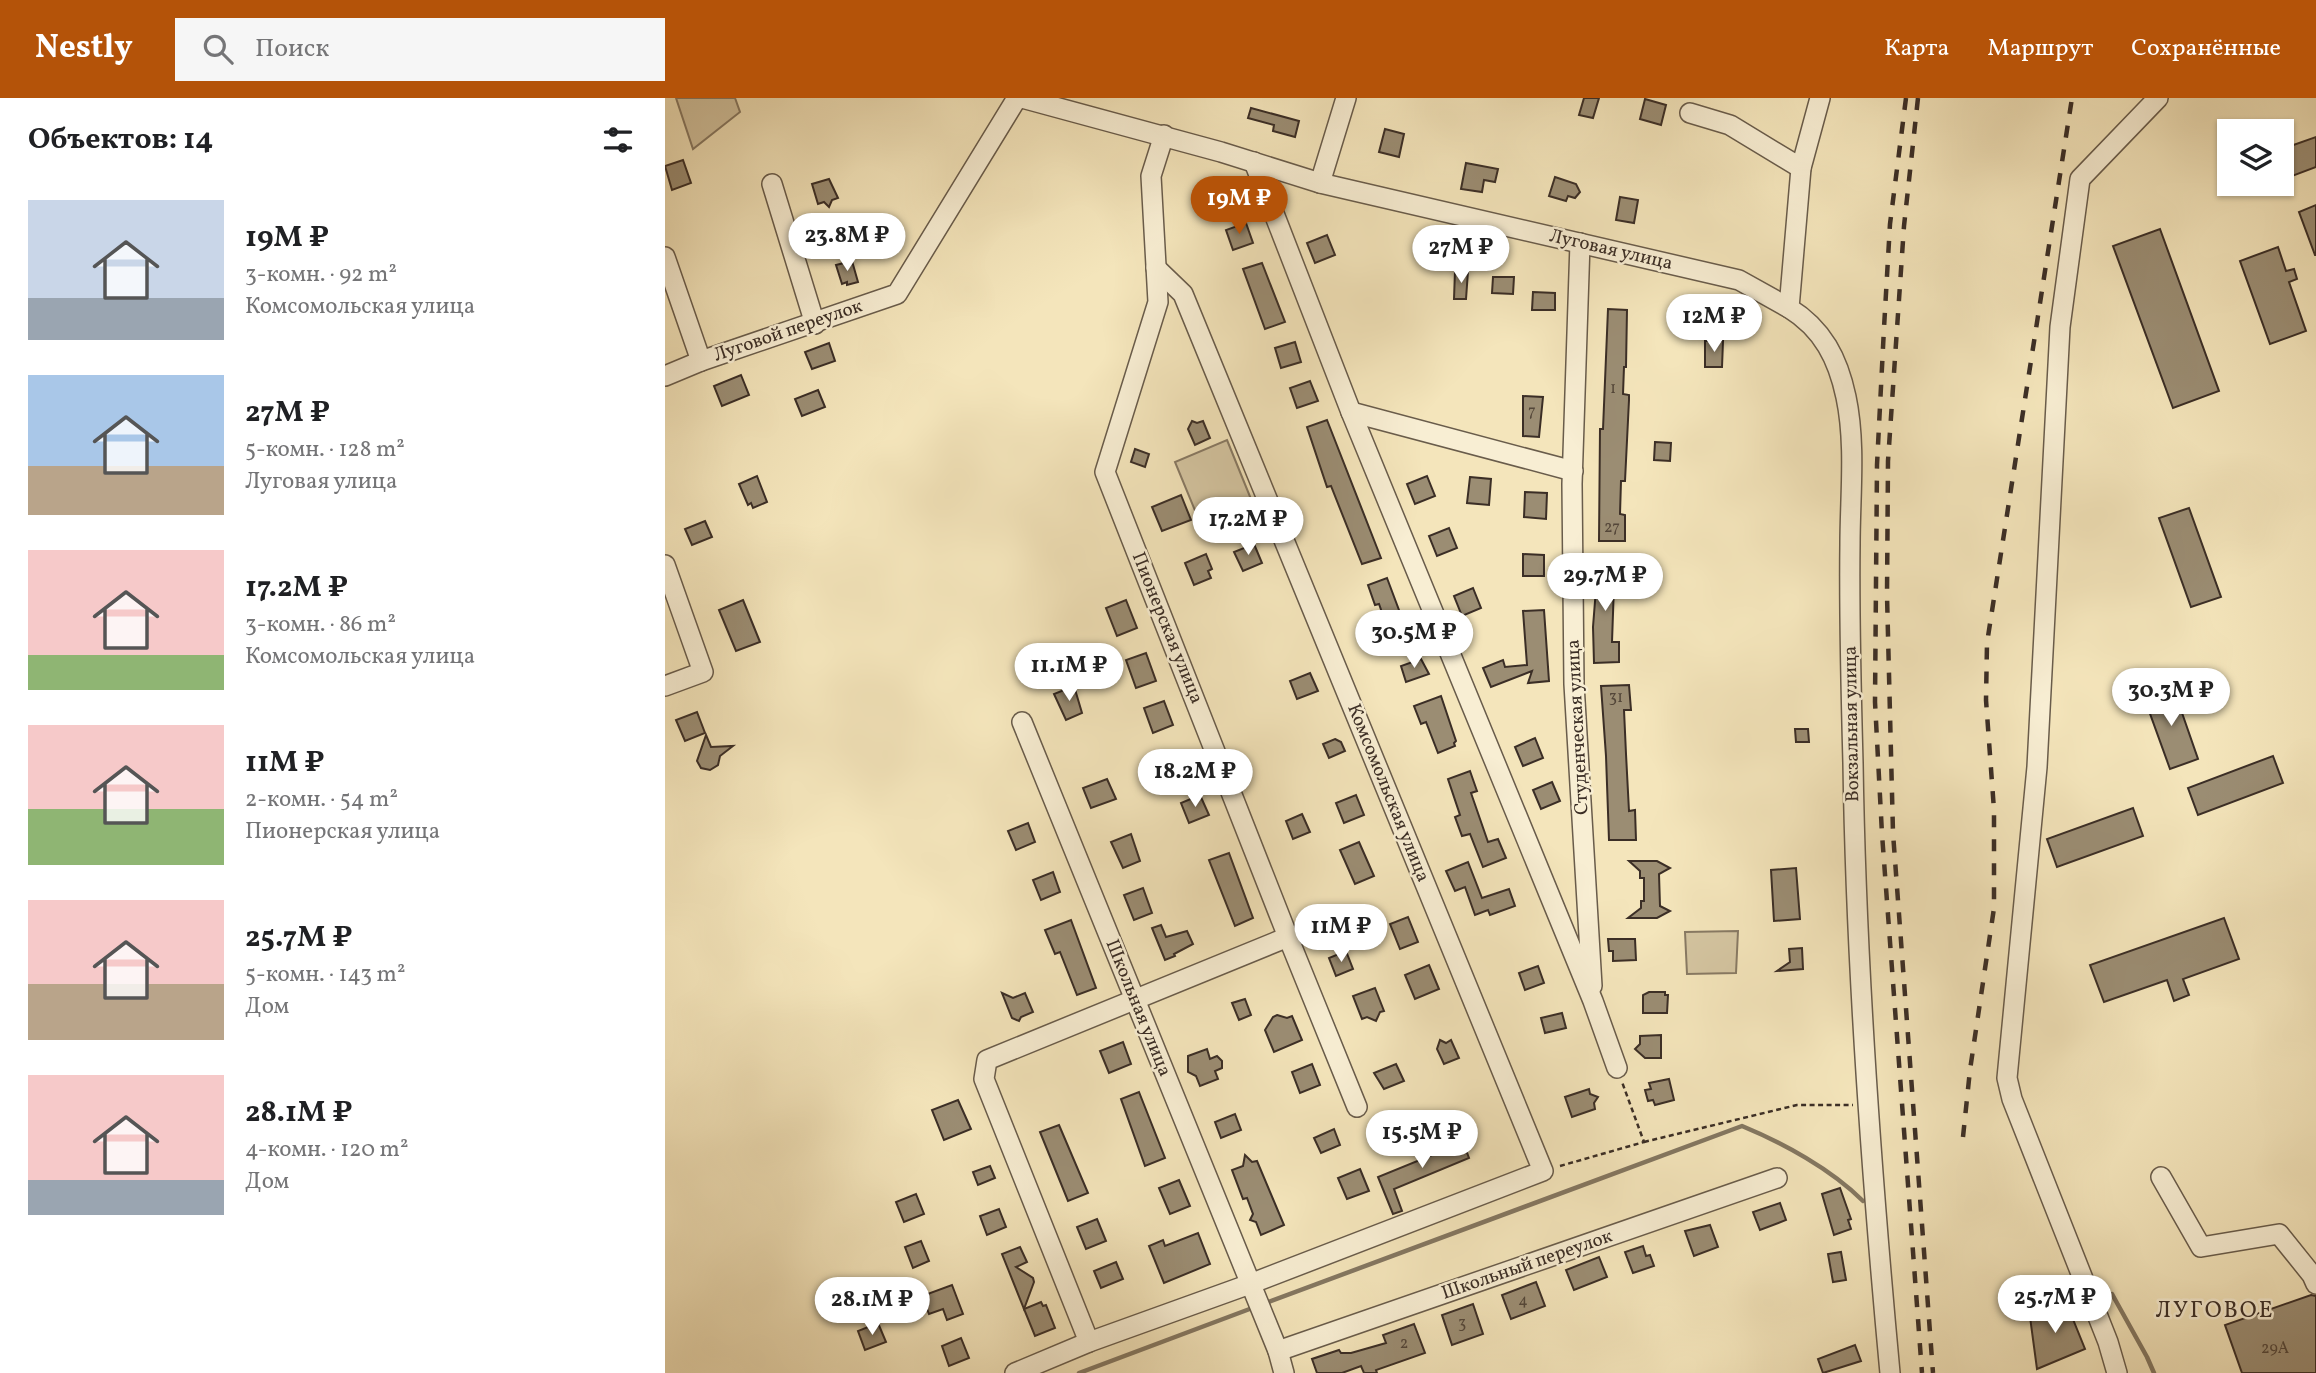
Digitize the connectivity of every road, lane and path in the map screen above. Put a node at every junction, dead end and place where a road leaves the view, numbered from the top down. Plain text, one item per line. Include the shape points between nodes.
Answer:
1 (1019, 98) edge
2 (1346, 98) edge
3 (1820, 98) edge
4 (2158, 98) edge
5 (1690, 113) dead end
6 (1164, 135) junction
7 (1254, 162) junction
8 (1801, 168) junction
9 (1320, 183) junction
10 (772, 184) dead end
11 (1580, 243) junction
12 (665, 257) edge
13 (1156, 268) junction
14 (1789, 308) junction
15 (815, 324) junction
16 (701, 361) junction
17 (665, 376) edge
18 (1352, 412) junction
19 (1573, 471) junction
20 (665, 565) edge
21 (665, 686) edge
22 (1022, 722) dead end
23 (1288, 937) junction
24 (1135, 1000) junction
25 (1593, 1001) junction
26 (1617, 1068) joint
27 (1868, 1105) junction
28 (1357, 1107) dead end
29 (1644, 1142) junction
30 (1543, 1171) junction
31 (2161, 1177) dead end
32 (1777, 1178) dead end
33 (2316, 1284) edge
34 (1252, 1289) junction
35 (1089, 1342) junction
36 (1277, 1351) junction
37 (1015, 1373) edge
38 (1284, 1373) edge
39 (1890, 1373) edge
40 (2117, 1373) edge

1 - 6 street, Луговая улица
1 - 15 street, Луговой переулок via 897,294
2 - 9 street
3 - 8 street
4 - 40 street via 2080,179 2060,327 2037,767 2007,1078
5 - 8 street via 1730,125
6 - 7 street, Луговая улица
6 - 13 street, Пионерская улица via 1151,176
7 - 9 street, Луговая улица
7 - 18 street
8 - 14 street
9 - 11 street, Луговая улица
10 - 15 street
11 - 14 street, Луговая улица via 1739,280
11 - 19 street, Студенческая улица
12 - 16 street, Луговой переулок
13 - 23 street, Пионерская улица via 1158,302 1105,471
13 - 30 street, Комсомольская улица via 1183,294
14 - 27 street, Вокзальная улица via 1820,334 1836,360 1847,399 1854,843
15 - 16 street, Луговой переулок
16 - 17 street, Луговой переулок
18 - 19 street
18 - 25 street
19 - 25 street, Студенческая улица via 1574,684
20 - 21 street via 703,672
22 - 24 street, Школьная улица
23 - 24 street
23 - 28 street, Пионерская улица
24 - 34 street, Школьная улица
24 - 35 street via 987,1060 984,1079
25 - 26 street
26 - 29 path
27 - 29 path via 1797,1105
27 - 39 street, Вокзальная улица
29 - 30 path
30 - 34 street
31 - 33 street via 2201,1247 2279,1234
32 - 36 street, Школьный переулок
34 - 35 street
34 - 36 street, Школьная улица
35 - 37 street
36 - 38 street

